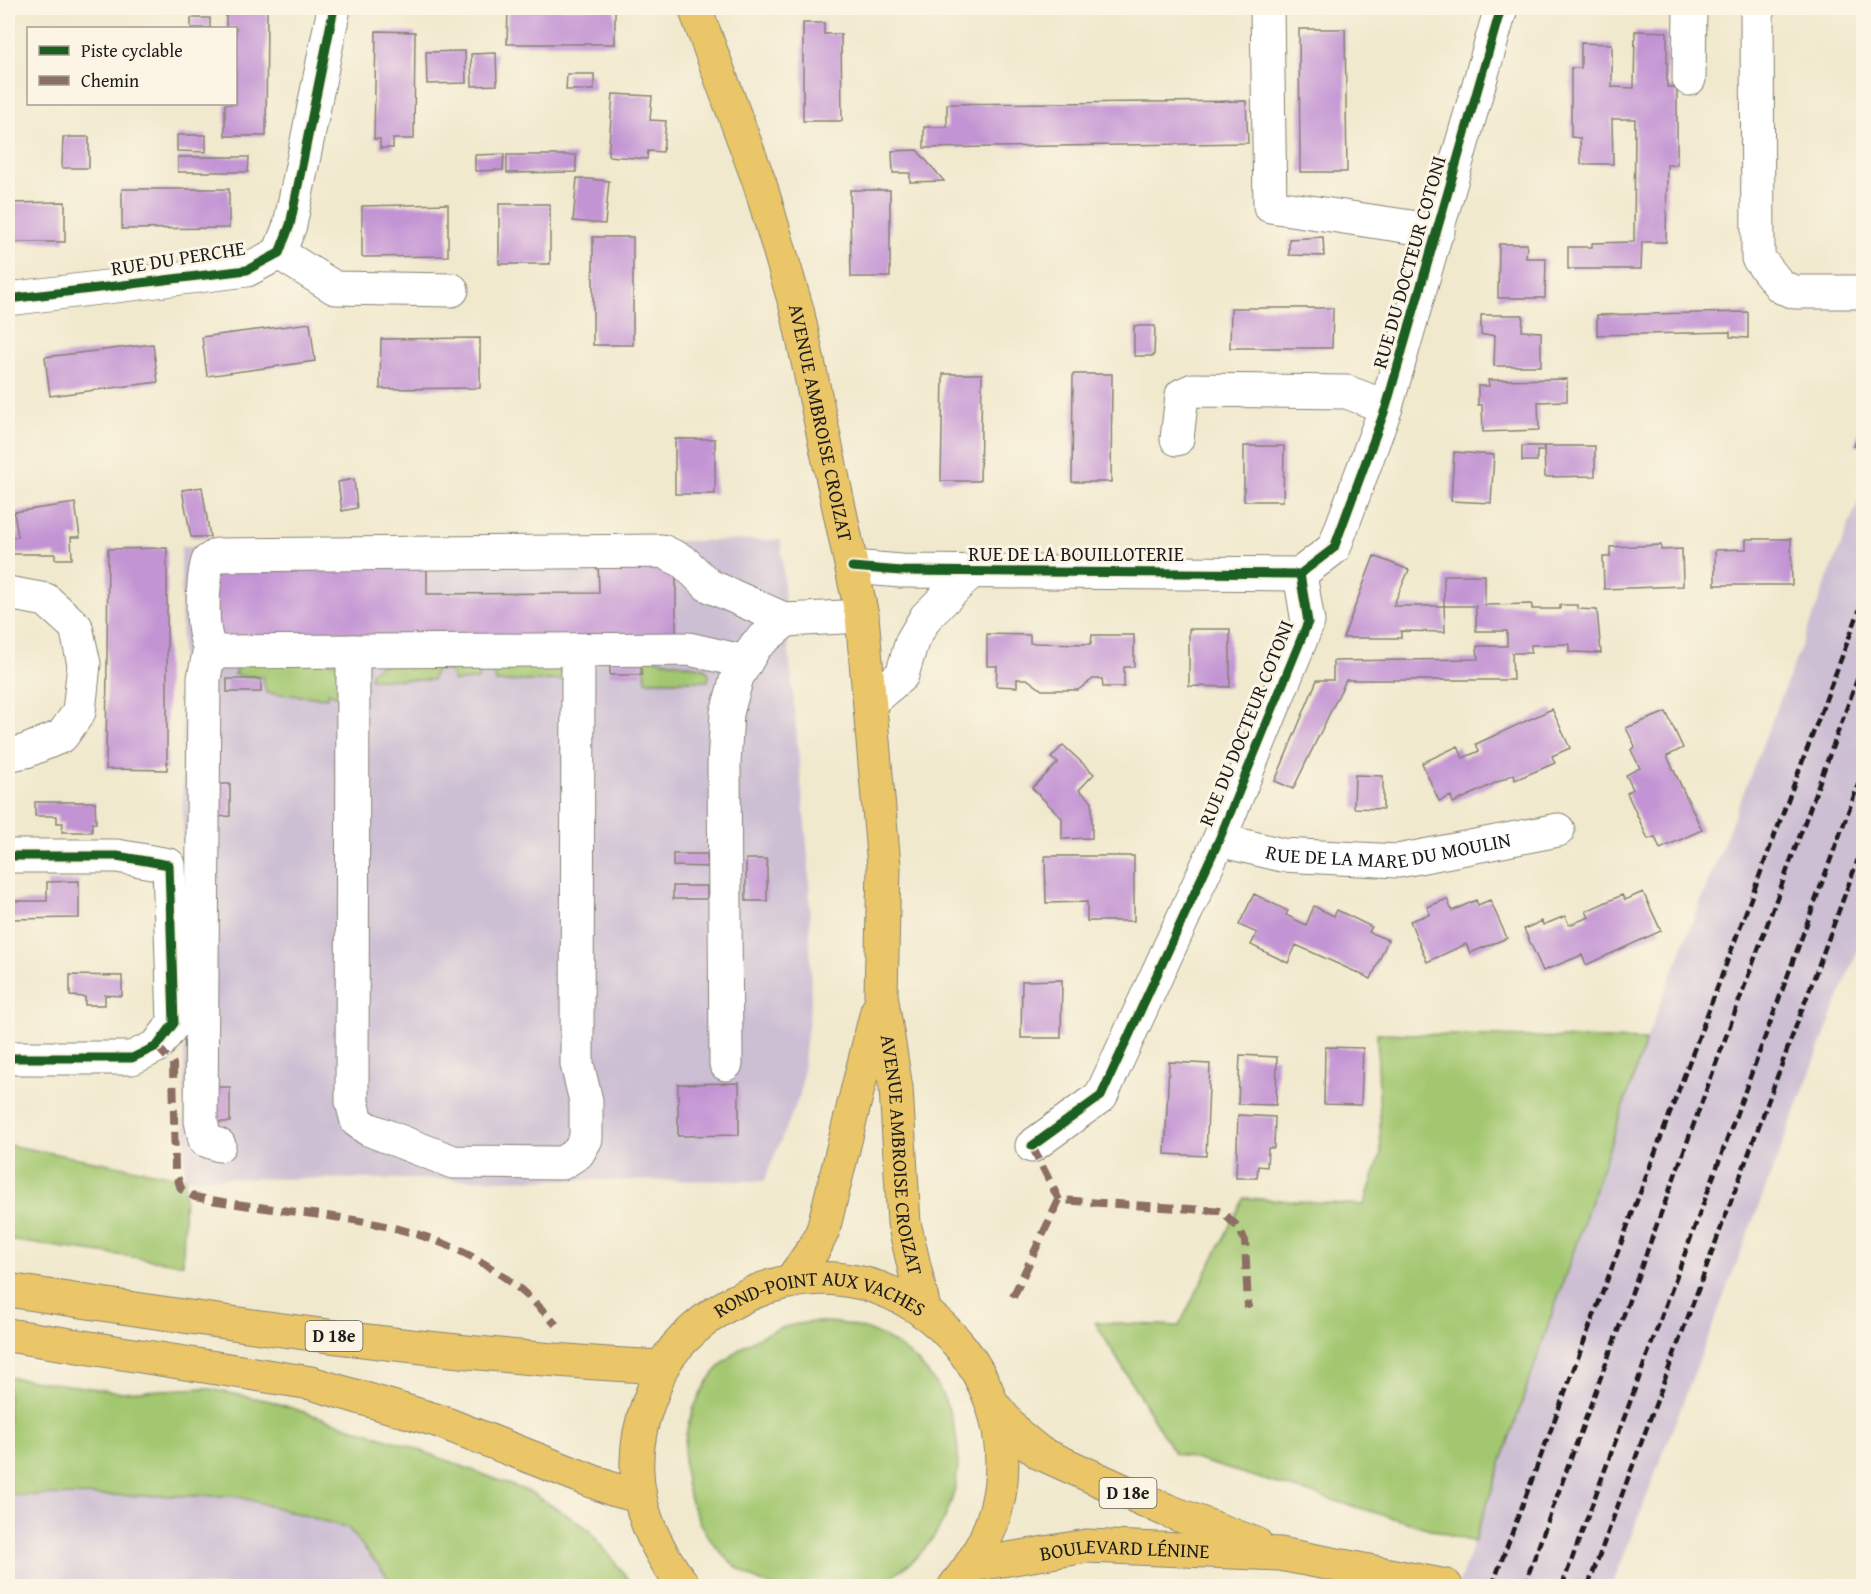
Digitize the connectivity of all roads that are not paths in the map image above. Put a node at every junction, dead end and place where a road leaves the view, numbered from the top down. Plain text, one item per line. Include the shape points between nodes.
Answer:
1 (334, 8) edge
2 (695, 8) edge
3 (1267, 8) edge
4 (1501, 8) edge
5 (1690, 8) edge
6 (1757, 8) edge
7 (1689, 79) dead end
8 (1438, 231) junction
9 (279, 253) junction
10 (452, 290) dead end
11 (1863, 292) edge
12 (8, 299) edge
13 (1386, 407) junction
14 (1177, 439) dead end
15 (852, 567) junction
16 (971, 572) junction
17 (1300, 574) junction
18 (8, 593) edge
19 (862, 616) junction
20 (786, 620) junction
21 (210, 648) junction
22 (578, 650) junction
23 (353, 651) junction
24 (746, 662) junction
25 (871, 701) junction
26 (8, 755) edge
27 (1558, 830) dead end
28 (1219, 840) junction
29 (8, 856) edge
30 (881, 995) junction
31 (8, 1058) edge
32 (726, 1064) dead end
33 (219, 1145) dead end
34 (1032, 1146) dead end
35 (790, 1282) junction
36 (8, 1290) edge
37 (926, 1313) junction
38 (8, 1335) edge
39 (662, 1367) junction
40 (994, 1406) junction
41 (639, 1496) junction
42 (1280, 1554) junction
43 (963, 1576) edge
44 (1444, 1586) edge
45 (684, 1587) edge

1 - 9 street via 290,225
2 - 15 main road, AVENUE AMBROISE CROIZAT via 760,184 797,310
3 - 8 street via 1270,206
4 - 8 street, RUE DU DOCTEUR COTONI
5 - 7 street
6 - 11 street via 1758,258 1782,287 1796,292
8 - 13 street, RUE DU DOCTEUR COTONI
9 - 10 street via 334,288
9 - 12 street, RUE DU PERCHE via 247,270
13 - 14 street via 1347,392 1193,390 1182,395
13 - 17 street, RUE DU DOCTEUR COTONI via 1334,548
15 - 16 street, RUE DE LA BOUILLOTERIE
15 - 19 main road, AVENUE AMBROISE CROIZAT
16 - 17 street, RUE DE LA BOUILLOTERIE
16 - 25 street via 926,617 912,641 902,675
17 - 28 street, RUE DU DOCTEUR COTONI via 1308,622
18 - 26 street via 46,600 76,627 84,664 79,712 62,736
19 - 20 street
19 - 25 main road, AVENUE AMBROISE CROIZAT
20 - 21 street via 708,585 683,561 662,552 217,555 208,561 203,573 204,634
20 - 24 street via 756,645
21 - 23 street via 219,652
21 - 33 street via 204,678 201,1121 205,1140
22 - 23 street
22 - 23 street via 577,1064 586,1101 586,1139 578,1153 562,1162 453,1162 368,1129 357,1121 352,1102
22 - 24 street via 689,650
24 - 32 street via 737,677 727,713 724,764
25 - 30 main road, AVENUE AMBROISE CROIZAT via 884,866
27 - 28 street, RUE DE LA MARE DU MOULIN via 1398,861 1282,855
28 - 34 street, RUE DU DOCTEUR COTONI via 1101,1096
29 - 31 street via 117,856 169,864 174,1023 158,1046 132,1058
30 - 35 main road, AVENUE AMBROISE CROIZAT via 823,1230
30 - 37 main road, AVENUE AMBROISE CROIZAT via 896,1088 904,1222
35 - 37 main road, ROND-POINT AUX VACHES via 858,1283 893,1295
35 - 39 main road, ROND-POINT AUX VACHES via 752,1292 717,1311 686,1336
36 - 39 main road, D 18e via 208,1321 433,1349 556,1362
37 - 40 main road, ROND-POINT AUX VACHES via 953,1336 973,1362
38 - 41 main road via 311,1383 439,1421 612,1490
39 - 41 main road, ROND-POINT AUX VACHES via 639,1427
40 - 42 main road, BOULEVARD LÉNINE / D 18e via 1040,1454 1166,1510
40 - 43 main road, ROND-POINT AUX VACHES via 1003,1449 1003,1481 993,1523
41 - 45 main road, ROND-POINT AUX VACHES via 662,1557
42 - 43 main road, BOULEVARD LÉNINE / D 18e via 1087,1546
42 - 44 main road, BOULEVARD LÉNINE / D 18e

